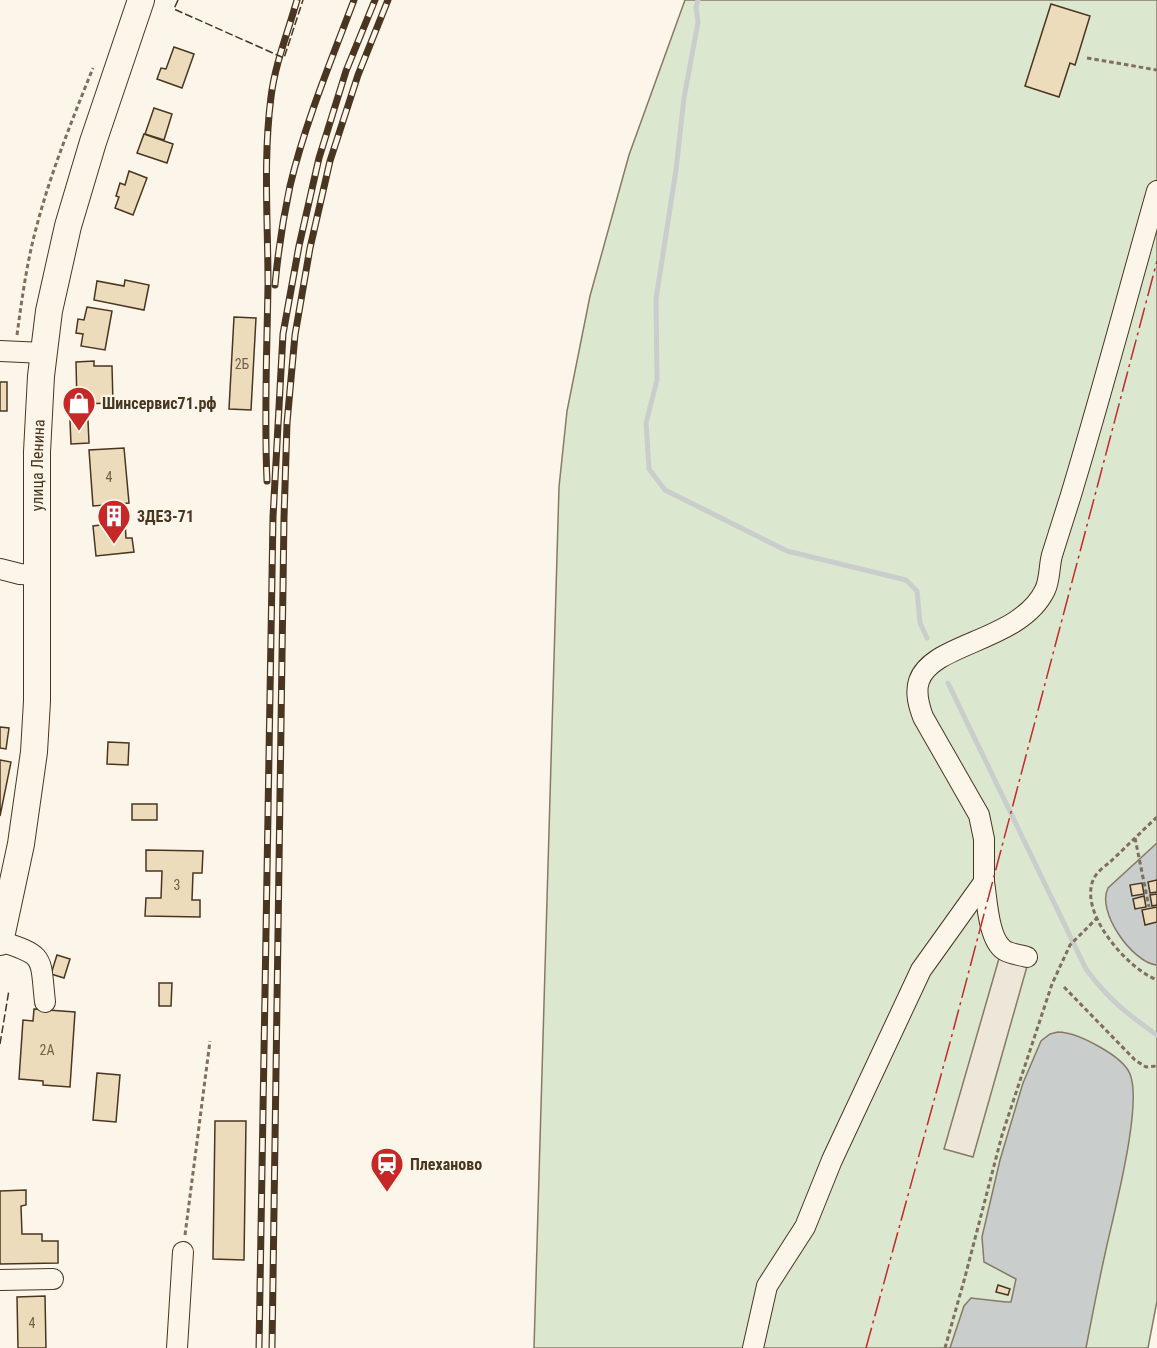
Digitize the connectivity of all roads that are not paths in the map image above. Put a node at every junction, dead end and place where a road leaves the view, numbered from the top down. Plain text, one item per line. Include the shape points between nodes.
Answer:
1 (141, 0) edge
2 (1157, 191) edge
3 (0, 351) edge
4 (44, 353) junction
5 (0, 569) edge
6 (38, 575) junction
7 (6, 882) edge
8 (984, 882) junction
9 (0, 941) edge
10 (1027, 957) dead end
11 (45, 1002) dead end
12 (183, 1252) road end
13 (53, 1279) dead end
14 (0, 1280) edge
15 (177, 1348) edge
16 (753, 1348) edge

1 - 4 main road, улица Ленина via 68,226
2 - 8 street via 1052,556 1046,589 1027,614 999,632 946,654 931,664 918,684 923,717 979,815 984,839
3 - 4 street
4 - 6 main road, улица Ленина via 37,452
5 - 6 street
6 - 7 main road, улица Ленина via 34,752 23,832
7 - 9 main road, улица Ленина
8 - 10 street via 997,941 1004,950
8 - 16 street via 921,970 805,1227 767,1286
9 - 11 street via 29,950 37,957
12 - 15 street
13 - 14 street

